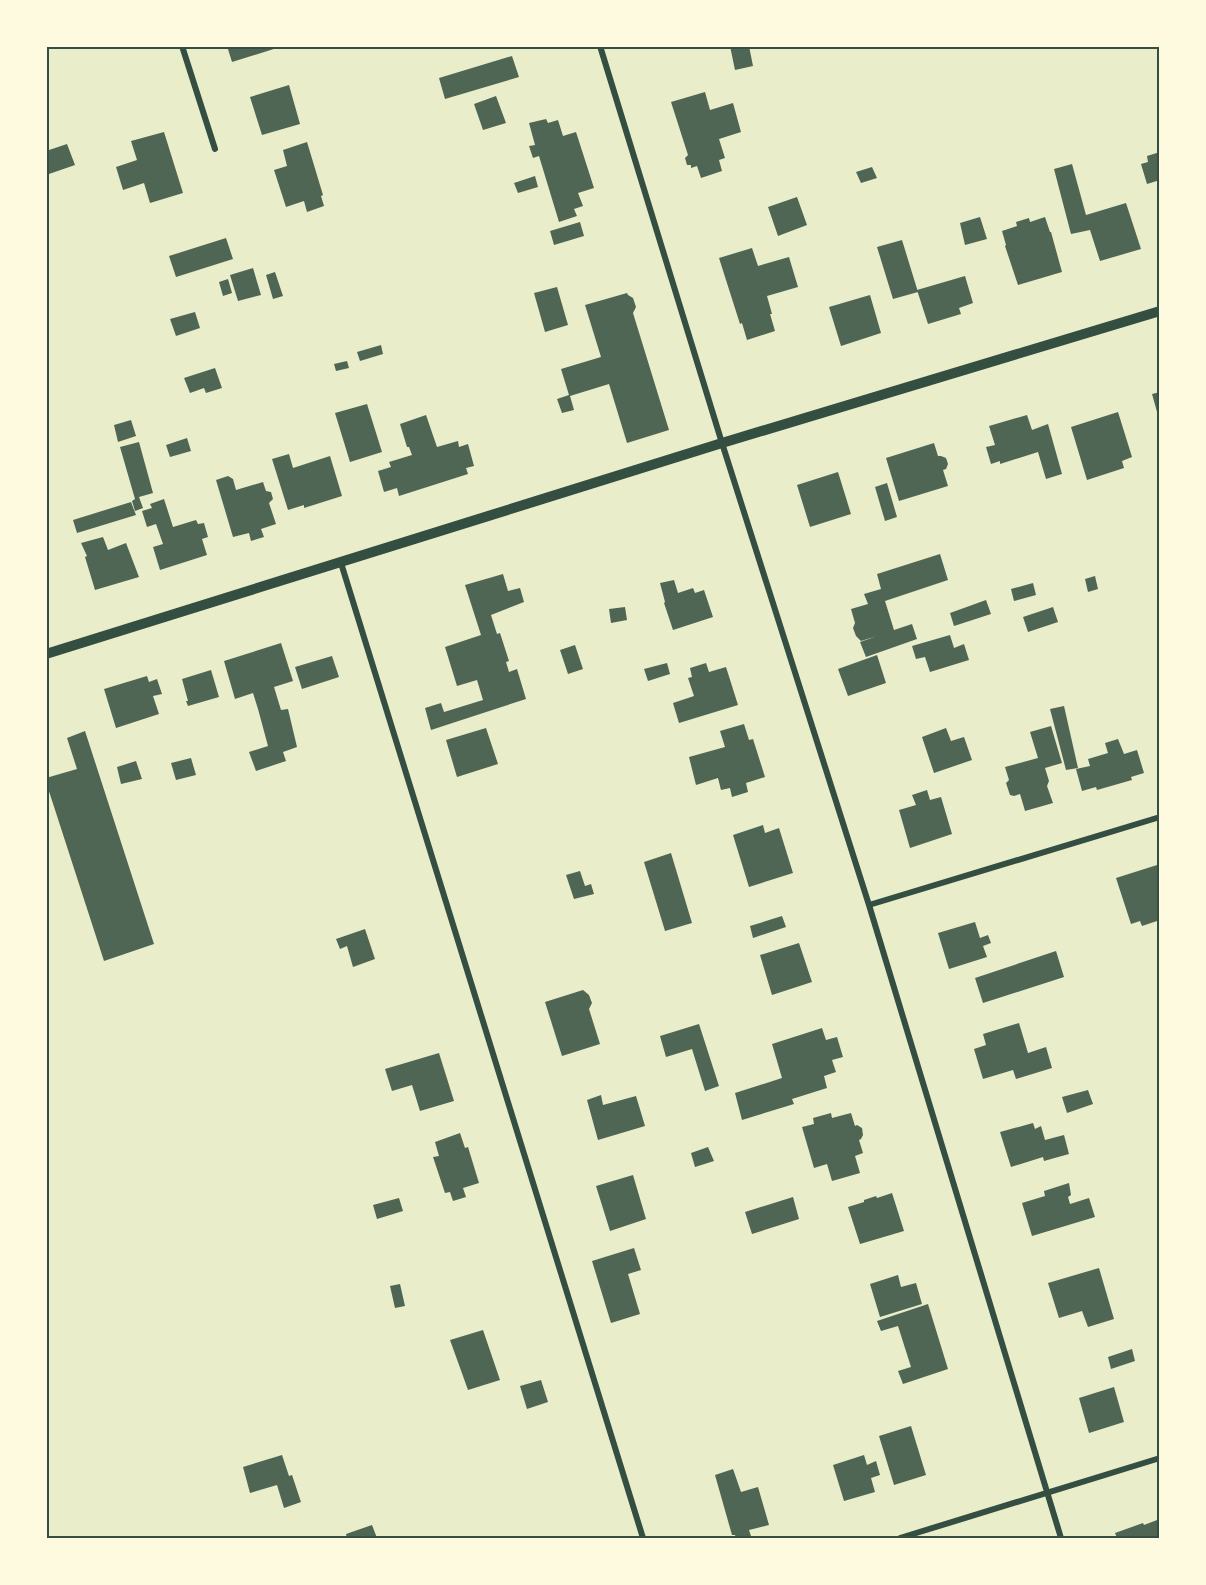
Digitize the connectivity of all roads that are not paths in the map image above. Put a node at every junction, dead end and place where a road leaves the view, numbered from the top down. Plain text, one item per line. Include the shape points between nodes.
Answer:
1 (182, 46) edge
2 (600, 46) edge
3 (215, 149) dead end
4 (1160, 310) edge
5 (722, 443) junction
6 (341, 563) junction
7 (46, 654) edge
8 (1160, 817) edge
9 (869, 905) junction
10 (1160, 1458) edge
11 (1047, 1492) junction
12 (643, 1539) edge
13 (900, 1539) edge
14 (1061, 1539) edge

1 - 3 street
2 - 5 street
4 - 5 street
5 - 6 street
5 - 9 street
6 - 7 street
6 - 12 street
8 - 9 street
9 - 11 street
10 - 11 street
11 - 13 street
11 - 14 street

